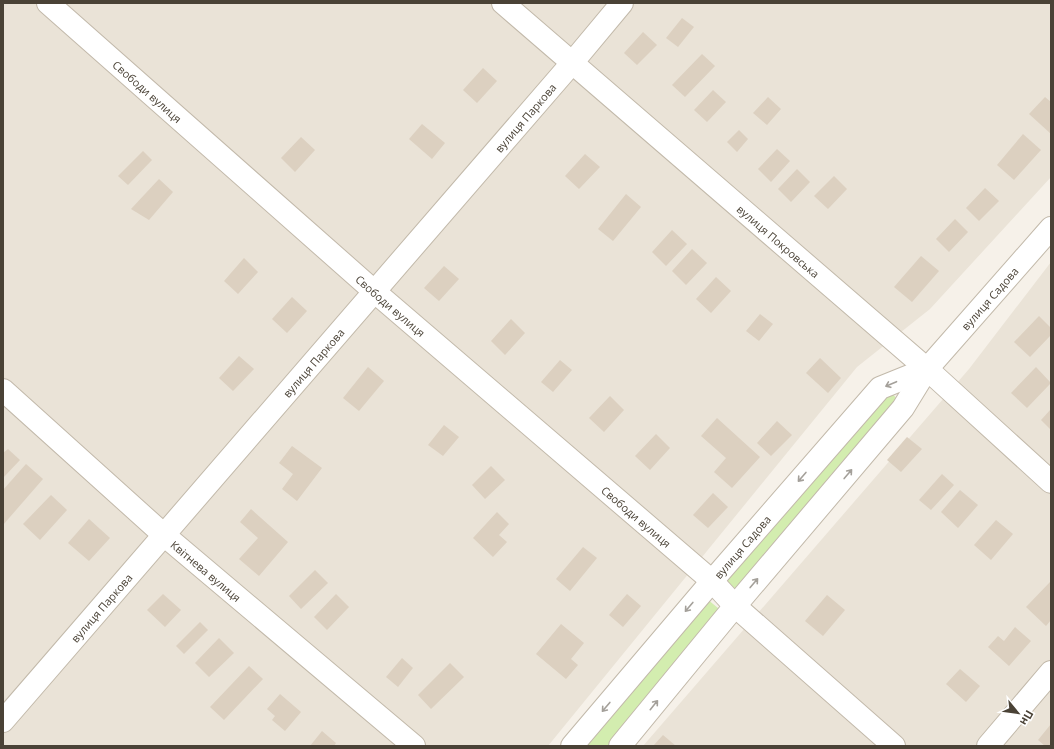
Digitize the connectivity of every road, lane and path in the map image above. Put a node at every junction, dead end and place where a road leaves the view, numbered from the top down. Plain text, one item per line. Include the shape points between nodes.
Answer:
1 (48, 3) edge
2 (503, 3) edge
3 (622, 3) edge
4 (572, 63) junction
5 (1051, 228) edge
6 (375, 292) junction
7 (927, 368) junction
8 (3, 390) edge
9 (1051, 482) edge
10 (164, 535) junction
11 (712, 581) junction
12 (735, 606) junction
13 (1051, 672) edge
14 (3, 721) edge
15 (414, 746) edge
16 (572, 746) edge
17 (620, 746) edge
18 (894, 746) edge
19 (988, 746) edge

1 - 6 street, Свободи вулиця
2 - 4 street, вулиця Покровська
3 - 4 street, вулиця Паркова
4 - 6 street, вулиця Паркова
4 - 7 street, вулиця Покровська
5 - 7 street, вулиця Садова
6 - 10 street, вулиця Паркова
6 - 11 street, Свободи вулиця
7 - 9 street, вулиця Покровська
7 -> 11 street, вулиця Садова via 880,388
12 -> 7 street, вулиця Садова via 903,408
8 - 10 street, Квітнева вулиця
10 - 14 street, вулиця Паркова
10 - 15 street, Квітнева вулиця
11 - 12 street, Свободи вулиця
11 -> 16 street, вулиця Садова
17 -> 12 street, вулиця Садова
12 - 18 street, Свободи вулиця
13 - 19 street

